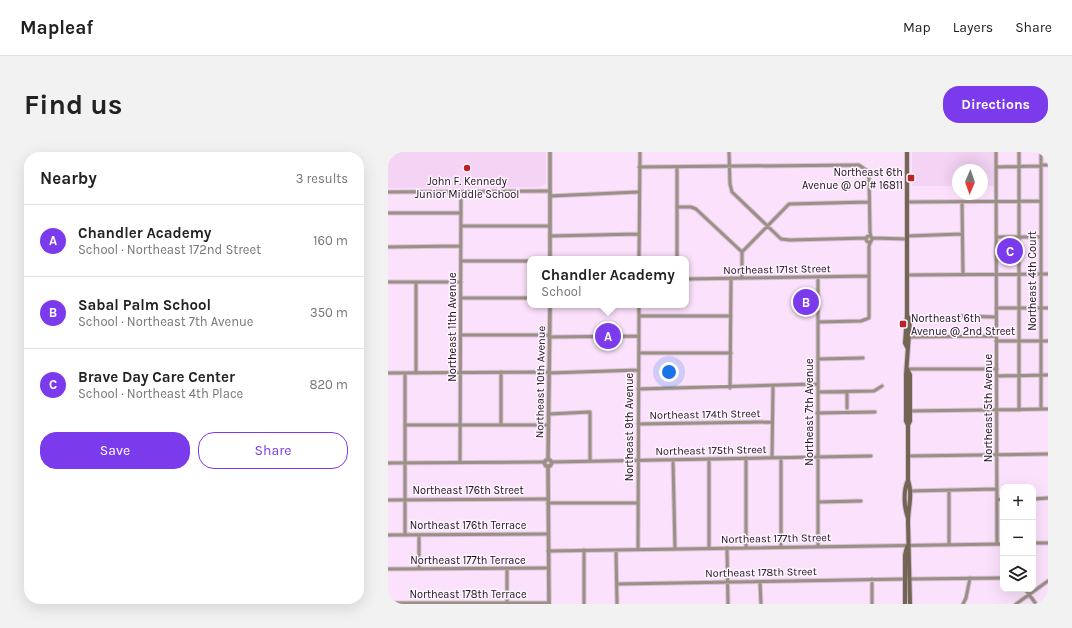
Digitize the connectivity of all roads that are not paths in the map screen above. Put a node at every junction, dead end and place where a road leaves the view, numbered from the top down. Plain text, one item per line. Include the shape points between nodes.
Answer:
1 (550, 152) edge
2 (640, 152) edge
3 (730, 152) edge
4 (907, 152) edge
5 (996, 152) edge
6 (1018, 152) edge
7 (1041, 152) edge
8 (1048, 165) edge
9 (730, 166) junction
10 (1019, 166) junction
11 (1041, 166) junction
12 (640, 167) junction
13 (996, 167) junction
14 (676, 168) junction
15 (550, 191) junction
16 (388, 192) edge
17 (461, 192) junction
18 (638, 192) junction
19 (550, 196) junction
20 (869, 202) junction
21 (907, 202) junction
22 (962, 202) junction
23 (997, 202) junction
24 (1018, 202) junction
25 (1041, 202) junction
26 (677, 207) junction
27 (461, 212) junction
28 (388, 213) edge
29 (461, 226) junction
30 (550, 226) junction
31 (767, 227) junction
32 (639, 234) junction
33 (962, 234) junction
34 (550, 236) junction
35 (997, 237) junction
36 (1019, 237) junction
37 (1041, 237) junction
38 (907, 238) junction
39 (869, 239) junction
40 (461, 246) junction
41 (388, 247) edge
42 (742, 252) junction
43 (550, 256) edge
44 (639, 256) edge
45 (676, 256) edge
46 (461, 261) junction
47 (527, 261) edge
48 (1048, 274) edge
49 (907, 275) junction
50 (963, 275) junction
51 (996, 275) junction
52 (1019, 275) junction
53 (1041, 275) junction
54 (869, 276) junction
55 (818, 277) junction
56 (731, 278) junction
57 (742, 278) junction
58 (689, 279) edge
59 (388, 282) edge
60 (461, 282) junction
61 (416, 283) junction
62 (461, 298) junction
63 (527, 298) edge
64 (550, 308) edge
65 (639, 308) edge
66 (996, 308) junction
67 (1019, 308) junction
68 (1041, 308) junction
69 (1048, 308) edge
70 (639, 316) junction
71 (731, 316) junction
72 (907, 316) junction
73 (959, 316) dead end
74 (996, 317) junction
75 (818, 322) junction
76 (461, 335) junction
77 (549, 336) junction
78 (639, 336) junction
79 (996, 336) junction
80 (910, 337) junction
81 (996, 341) junction
82 (1048, 341) edge
83 (1019, 342) junction
84 (1041, 342) junction
85 (908, 347) junction
86 (639, 353) junction
87 (731, 353) junction
88 (863, 358) dead end
89 (818, 359) junction
90 (997, 368) junction
91 (638, 370) junction
92 (907, 370) junction
93 (460, 372) junction
94 (501, 372) junction
95 (549, 372) junction
96 (388, 373) edge
97 (405, 373) junction
98 (416, 373) junction
99 (1041, 375) junction
100 (1048, 375) edge
101 (997, 376) junction
102 (1019, 376) junction
103 (817, 384) junction
104 (773, 386) junction
105 (882, 386) dead end
106 (730, 388) junction
107 (638, 389) junction
108 (818, 392) junction
109 (847, 392) junction
110 (847, 408) dead end
111 (1041, 409) junction
112 (1048, 409) edge
113 (997, 410) junction
114 (1019, 410) junction
115 (910, 411) junction
116 (875, 412) dead end
117 (817, 413) junction
118 (549, 414) junction
119 (772, 422) junction
120 (460, 424) junction
121 (501, 424) junction
122 (638, 424) junction
123 (908, 424) junction
124 (405, 425) junction
125 (548, 425) junction
126 (996, 454) junction
127 (1048, 454) edge
128 (871, 456) dead end
129 (908, 456) junction
130 (818, 457) junction
131 (746, 458) junction
132 (772, 458) junction
133 (781, 458) junction
134 (548, 459) junction
135 (709, 459) junction
136 (674, 460) junction
137 (590, 461) junction
138 (638, 461) junction
139 (545, 462) junction
140 (552, 462) junction
141 (388, 463) edge
142 (405, 463) junction
143 (460, 463) junction
144 (548, 466) junction
145 (908, 480) junction
146 (997, 489) junction
147 (949, 490) junction
148 (910, 491) junction
149 (1048, 498) edge
150 (1036, 499) edge
151 (388, 500) edge
152 (405, 500) junction
153 (997, 500) junction
154 (1000, 500) edge
155 (548, 501) junction
156 (861, 501) dead end
157 (818, 502) junction
158 (638, 503) junction
159 (908, 519) junction
160 (419, 534) junction
161 (548, 534) junction
162 (388, 535) edge
163 (405, 535) junction
164 (1036, 543) edge
165 (1048, 543) edge
166 (949, 544) junction
167 (997, 544) joint
168 (908, 545) junction
169 (781, 546) junction
170 (746, 547) junction
171 (818, 547) junction
172 (709, 548) junction
173 (727, 548) junction
174 (638, 549) junction
175 (675, 549) junction
176 (584, 550) junction
177 (616, 550) junction
178 (548, 551) junction
179 (548, 568) junction
180 (388, 569) edge
181 (419, 569) junction
182 (507, 569) junction
183 (970, 578) junction
184 (1000, 578) edge
185 (872, 579) junction
186 (908, 579) junction
187 (1048, 581) edge
188 (727, 582) junction
189 (760, 582) junction
190 (617, 584) junction
191 (1029, 594) junction
192 (388, 603) edge
193 (508, 603) junction
194 (549, 603) edge
195 (584, 604) edge
196 (617, 604) edge
197 (728, 604) edge
198 (761, 604) edge
199 (872, 604) edge
200 (906, 604) edge
201 (910, 604) edge
202 (963, 604) edge
203 (1016, 604) edge
204 (1036, 604) edge

1 - 15 street
2 - 12 street
3 - 9 street
4 - 21 main road
5 - 13 street, Northeast 5th Avenue
6 - 10 street
7 - 11 street, Northeast 4th Court
8 - 11 street
9 - 14 street
9 - 20 street via 859,165 869,176
9 - 31 street via 732,192
10 - 11 street
10 - 13 street
10 - 24 street
11 - 25 street, Northeast 4th Court
12 - 14 street
12 - 18 street
13 - 23 street, Northeast 5th Avenue
14 - 26 street
15 - 17 street
15 - 19 street
16 - 17 street
17 - 27 street, Northeast 11th Avenue
18 - 19 street
18 - 32 street
19 - 30 street
20 - 31 street via 788,204
20 - 39 street
21 - 22 street
21 - 38 main road
22 - 23 street
22 - 33 street
23 - 24 street
23 - 35 street, Northeast 5th Avenue
24 - 25 street
24 - 36 street
25 - 37 street, Northeast 4th Court
26 - 42 street via 696,209
26 - 45 street
27 - 28 street
27 - 29 street, Northeast 11th Avenue
29 - 30 street
29 - 40 street, Northeast 11th Avenue
30 - 34 street
31 - 39 street via 781,239
31 - 42 street
32 - 34 street
32 - 44 street
33 - 38 street
33 - 50 street
34 - 43 street
35 - 36 street
35 - 51 street, Northeast 5th Avenue
36 - 37 street
36 - 52 street
37 - 53 street, Northeast 4th Court
38 - 39 street
38 - 49 main road
39 - 54 street
40 - 41 street
40 - 46 street, Northeast 11th Avenue
42 - 57 street
46 - 47 street
46 - 60 street, Northeast 11th Avenue
48 - 53 street
49 - 50 street
49 - 72 main road
50 - 51 street
51 - 52 street
51 - 66 street, Northeast 5th Avenue
52 - 53 street
52 - 67 street
53 - 68 street, Northeast 4th Court
54 - 55 street, Northeast 171st Street
54 - 75 street via 867,319
55 - 57 street, Northeast 171st Street
55 - 75 street, Northeast 7th Avenue
56 - 57 street, Northeast 171st Street
56 - 58 street, Northeast 171st Street
56 - 71 street
59 - 61 street
60 - 61 street
60 - 62 street, Northeast 11th Avenue
61 - 98 street
62 - 63 street
62 - 76 street, Northeast 11th Avenue
64 - 77 street, Northeast 10th Avenue
65 - 70 street, Northeast 9th Avenue
66 - 67 street
66 - 74 street, Northeast 5th Avenue
67 - 68 street
67 - 83 street
68 - 69 street
68 - 84 street, Northeast 4th Court
70 - 71 street
70 - 78 street, Northeast 9th Avenue
71 - 87 street
72 - 80 main road via 910,319
72 - 85 main road via 905,343
73 - 74 street
74 - 79 street, Northeast 5th Avenue
75 - 89 street, Northeast 7th Avenue
76 - 77 street
76 - 93 street, Northeast 11th Avenue
77 - 78 street
77 - 95 street, Northeast 10th Avenue
78 - 86 street, Northeast 9th Avenue
79 - 80 street
79 - 81 street, Northeast 5th Avenue
80 - 85 main road
81 - 83 street
81 - 90 street, Northeast 5th Avenue
82 - 84 street
83 - 84 street
83 - 102 street
84 - 99 street, Northeast 4th Court
85 - 92 main road
86 - 87 street
86 - 91 street, Northeast 9th Avenue
87 - 106 street
88 - 89 street
89 - 103 street, Northeast 7th Avenue
90 - 92 street
90 - 101 street, Northeast 5th Avenue
91 - 95 street
91 - 107 street, Northeast 9th Avenue
92 - 115 main road via 910,376
92 - 123 main road
93 - 94 street
93 - 98 street
93 - 120 street, Northeast 11th Avenue
94 - 95 street
94 - 121 street
95 - 118 street, Northeast 10th Avenue
96 - 97 street
97 - 98 street
97 - 124 street
99 - 100 street
99 - 102 street
99 - 111 street, Northeast 4th Court
101 - 102 street
101 - 113 street, Northeast 5th Avenue
102 - 114 street
103 - 104 street
103 - 108 street, Northeast 7th Avenue
104 - 106 street
104 - 119 street
105 - 109 street via 874,392
106 - 107 street
107 - 122 street, Northeast 9th Avenue
108 - 109 street
108 - 117 street, Northeast 7th Avenue
109 - 110 street
111 - 112 street
111 - 114 street
113 - 114 street
113 - 115 street
113 - 126 street, Northeast 5th Avenue
115 - 123 main road
116 - 117 street
117 - 130 street, Northeast 7th Avenue
118 - 125 street, Northeast 10th Avenue
118 - 137 street via 590,412
119 - 122 street, Northeast 174th Street
119 - 132 street
120 - 121 street
120 - 124 street
120 - 143 street, Northeast 11th Avenue
121 - 125 street
122 - 138 street, Northeast 9th Avenue
123 - 129 main road
124 - 142 street
125 - 134 street, Northeast 10th Avenue
126 - 127 street
126 - 129 street
126 - 146 street, Northeast 5th Avenue
128 - 130 street, Northeast 175th Street
129 - 145 main road
130 - 133 street, Northeast 175th Street
130 - 157 street, Northeast 7th Avenue
131 - 132 street, Northeast 175th Street
131 - 135 street, Northeast 175th Street
131 - 170 street
132 - 133 street, Northeast 175th Street
133 - 169 street
134 - 139 street
134 - 140 street
135 - 136 street, Northeast 175th Street
135 - 172 street
136 - 138 street, Northeast 175th Street
136 - 175 street
137 - 138 street, Northeast 175th Street
137 - 140 street, Northeast 175th Street
138 - 158 street, Northeast 9th Avenue
139 - 143 street
139 - 144 street
140 - 144 street
141 - 142 street
142 - 143 street
142 - 152 street
144 - 155 street
145 - 148 main road
145 - 159 main road via 905,487 905,512
146 - 147 street
146 - 153 street, Northeast 5th Avenue
147 - 148 street
147 - 166 street
148 - 159 main road
149 - 150 street
151 - 152 street, Northeast 176th Street
152 - 155 street, Northeast 176th Street
152 - 163 street
153 - 154 street
153 - 167 street, Northeast 5th Avenue
155 - 158 street, Northeast 176th Street
155 - 161 street
156 - 157 street
157 - 171 street, Northeast 7th Avenue
158 - 174 street, Northeast 9th Avenue
159 - 168 main road
160 - 161 street, Northeast 176th Terrace
160 - 163 street, Northeast 176th Terrace
160 - 181 street
161 - 178 street
162 - 163 street, Northeast 176th Terrace
164 - 165 street
166 - 167 street, Northeast 177th Street
166 - 168 street, Northeast 177th Street
168 - 171 street, Northeast 177th Street
168 - 186 main road via 905,554
169 - 170 street, Northeast 177th Street
169 - 171 street, Northeast 177th Street
170 - 173 street, Northeast 177th Street
172 - 173 street, Northeast 177th Street
172 - 175 street, Northeast 177th Street
173 - 188 street
174 - 175 street, Northeast 177th Street
174 - 177 street, Northeast 177th Street
176 - 177 street, Northeast 177th Street
176 - 178 street, Northeast 177th Street
176 - 195 street
177 - 190 street
178 - 179 street
179 - 182 street, Northeast 177th Terrace
179 - 194 street
180 - 181 street, Northeast 177th Terrace
181 - 182 street, Northeast 177th Terrace
182 - 193 street
183 - 184 street, Northeast 178th Street
183 - 186 street, Northeast 178th Street
183 - 202 street via 969,590
185 - 186 street, Northeast 178th Street
185 - 189 street, Northeast 178th Street
185 - 199 street
186 - 200 main road
186 - 201 main road
187 - 191 street
188 - 189 street, Northeast 178th Street
188 - 190 street, Northeast 178th Street
188 - 197 street
189 - 198 street
190 - 196 street
191 - 203 street
191 - 204 street
192 - 193 street, Northeast 178th Terrace
193 - 194 street, Northeast 178th Terrace

